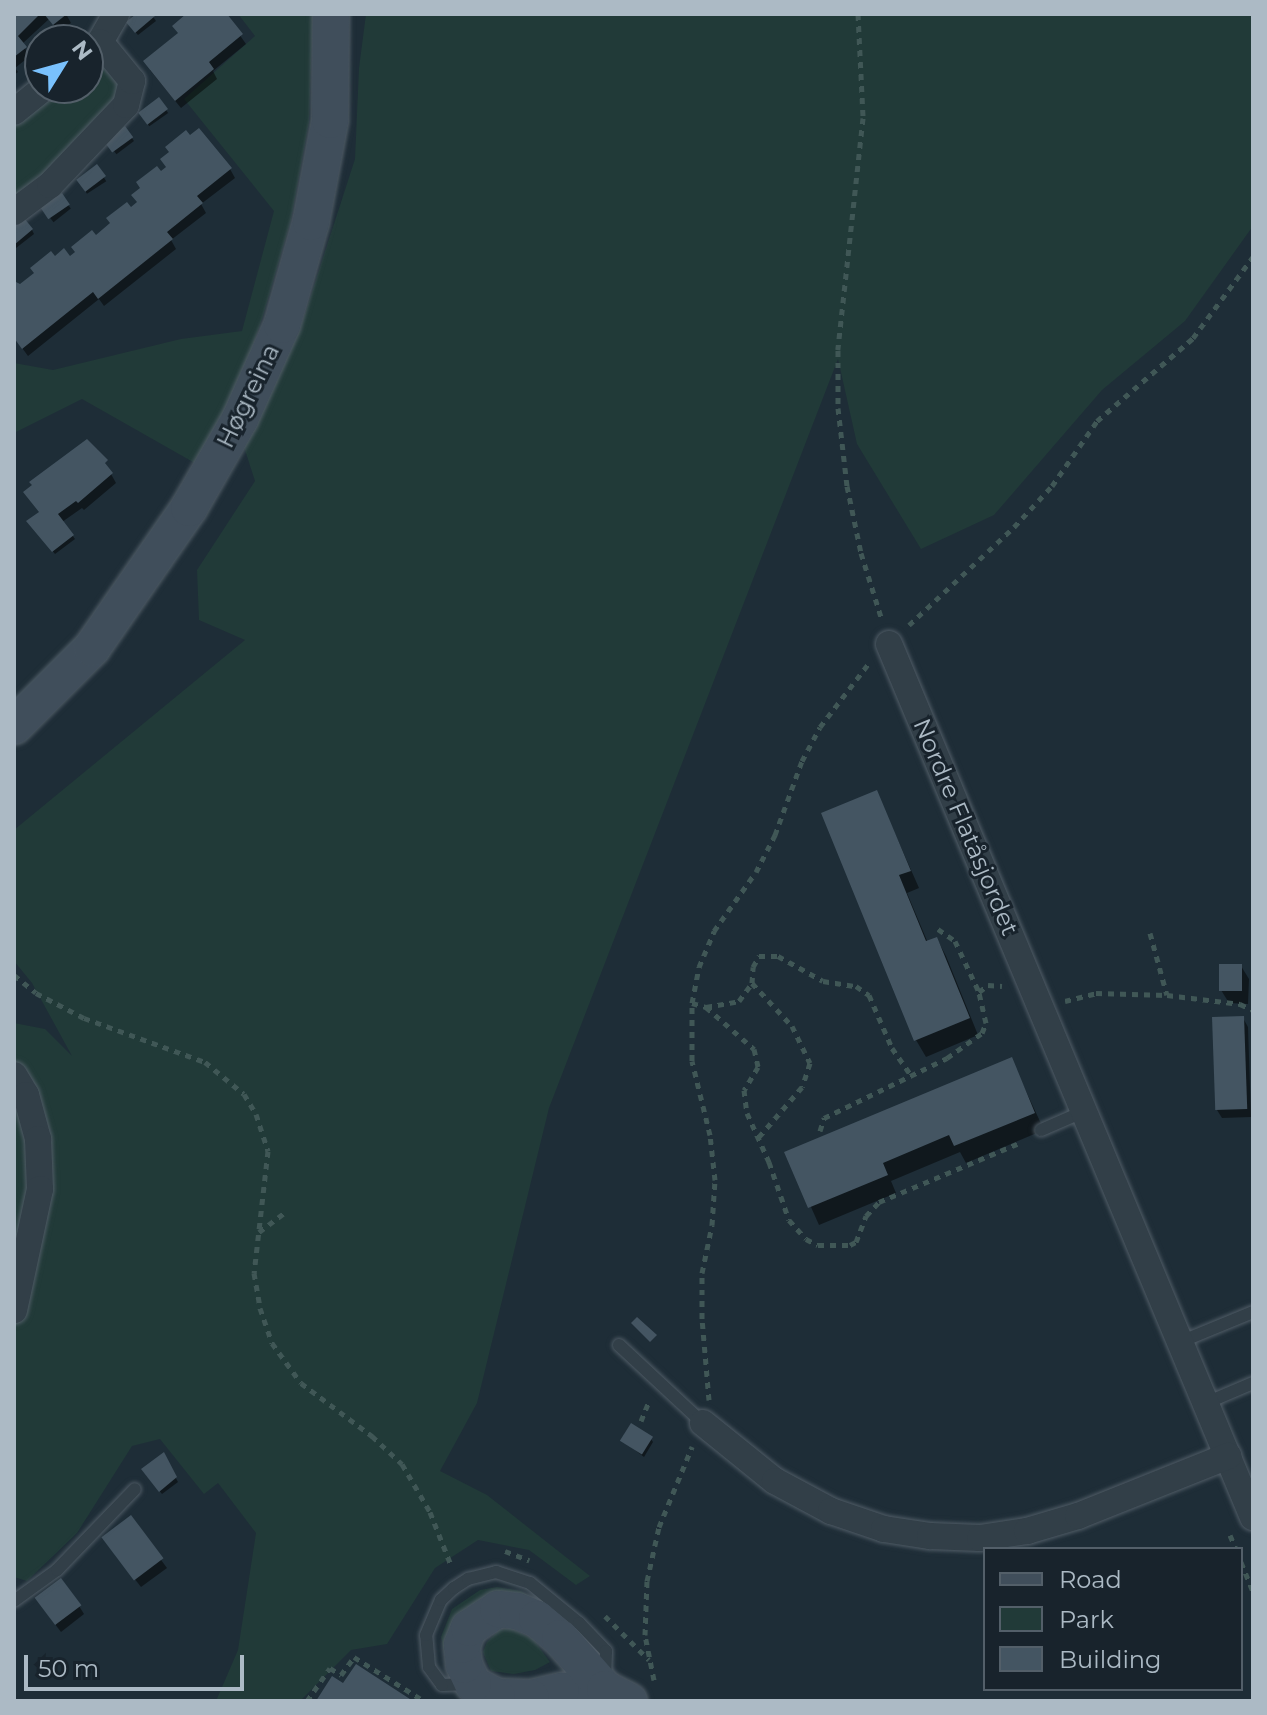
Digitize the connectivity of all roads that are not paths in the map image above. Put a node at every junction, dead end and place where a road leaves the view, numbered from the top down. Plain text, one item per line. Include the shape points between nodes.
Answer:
1 (116, 14) edge
2 (331, 14) edge
3 (104, 32) edge
4 (104, 56) edge
5 (14, 212) edge
6 (889, 644) road end
7 (17, 717) edge
8 (14, 1075) edge
9 (1085, 1111) junction
10 (1041, 1130) dead end
11 (14, 1310) edge
12 (1253, 1312) edge
13 (1180, 1342) junction
14 (619, 1345) dead end
15 (1253, 1383) edge
16 (1206, 1403) junction
17 (703, 1423) joint
18 (1228, 1456) junction
19 (135, 1489) dead end
20 (1253, 1517) edge
21 (14, 1601) edge
22 (630, 1694) edge

1 - 3 street
2 - 7 street, Høgreina via 330,120 311,222 282,325 240,419 189,508 92,648
4 - 5 street via 132,81 126,105 50,185
6 - 9 street, Nordre Flatåsjordet
8 - 11 street via 26,1095 38,1139 40,1189
9 - 10 lane
9 - 13 street, Nordre Flatåsjordet
12 - 13 lane
13 - 16 street, Nordre Flatåsjordet
14 - 17 lane
15 - 16 lane
16 - 18 street, Nordre Flatåsjordet
17 - 18 street via 775,1481 831,1511 884,1529 930,1536 980,1538 1027,1531
18 - 20 street, Nordre Flatåsjordet
19 - 21 lane via 57,1570
22 - 22 street via 537,1619 517,1611 498,1609 469,1628 462,1645 473,1684 497,1697 531,1698 561,1691

